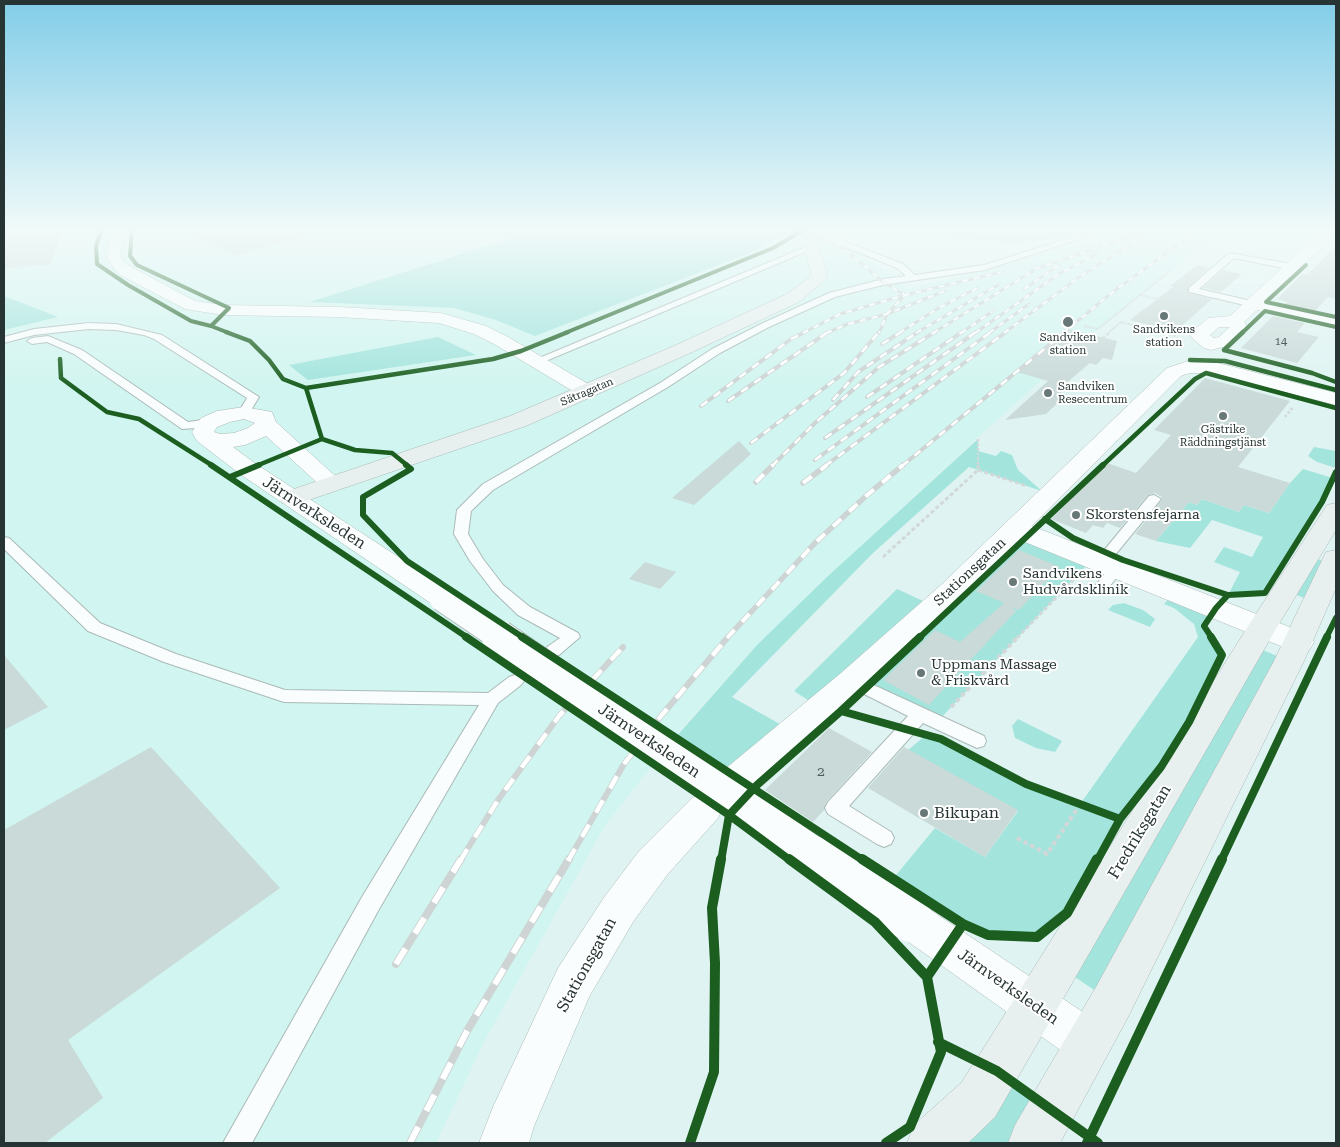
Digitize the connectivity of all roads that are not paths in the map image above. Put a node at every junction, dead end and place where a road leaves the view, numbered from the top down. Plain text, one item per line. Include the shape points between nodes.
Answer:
1 (147, 283) edge
2 (710, 283) edge
3 (813, 283) edge
4 (887, 283) edge
5 (1200, 283) edge
6 (1276, 283) edge
7 (1253, 304) junction
8 (1235, 321) dead end
9 (1336, 323) edge
10 (4, 342) edge
11 (537, 361) junction
12 (588, 392) junction
13 (1336, 400) edge
14 (244, 413) junction
15 (266, 424) junction
16 (209, 431) junction
17 (332, 484) junction
18 (291, 498) junction
19 (1154, 499) dead end
20 (1336, 510) edge
21 (1016, 529) junction
22 (4, 541) edge
23 (1336, 558) edge
24 (1100, 573) junction
25 (1262, 627) junction
26 (1299, 642) junction
27 (553, 651) dead end
28 (514, 681) dead end
29 (852, 681) junction
30 (492, 699) junction
31 (928, 718) junction
32 (977, 741) dead end
33 (738, 779) dead end
34 (705, 808) dead end
35 (884, 838) dead end
36 (1037, 1007) junction
37 (1089, 1043) junction
38 (236, 1143) edge
39 (504, 1143) edge
40 (932, 1143) edge
41 (1033, 1143) edge

1 - 11 street via 192,305 223,310 441,318 502,340
2 - 11 lane
3 - 12 street, Sätragatan via 793,298
4 - 27 lane via 832,295 764,326 488,487 464,510 461,534 498,588 524,610 572,636
5 - 7 lane via 1192,290
6 - 7 street
7 - 8 street
7 - 9 street
10 - 14 lane via 34,332 89,326 146,333 158,337 253,397
10 - 16 lane via 48,339 78,352 186,426
11 - 12 street
12 - 17 street, Sätragatan via 518,421
13 - 21 street, Stationsgatan via 1222,370 1188,366 1174,372
14 - 15 street via 264,417
14 - 16 street via 225,416
15 - 16 street via 247,437 227,441
15 - 17 street
16 - 18 street, Järnverksleden via 248,469
17 - 18 street, Sätragatan
18 - 36 street, Järnverksleden, bridge via 442,598
19 - 24 lane
20 - 25 street, Fredriksgatan
21 - 24 street
21 - 29 street, Stationsgatan
22 - 30 lane via 94,627 170,658 284,696
23 - 26 street
24 - 25 street
25 - 26 street
25 - 36 street, Fredriksgatan
26 - 37 street
28 - 30 lane
29 - 31 lane
29 - 33 street, Stationsgatan
30 - 38 lane via 370,904
31 - 32 lane
31 - 35 lane via 835,808
34 - 39 street, Stationsgatan via 648,871 619,909 573,983
36 - 37 street, Järnverksleden
36 - 40 street, Fredriksgatan via 978,1100
37 - 41 street

